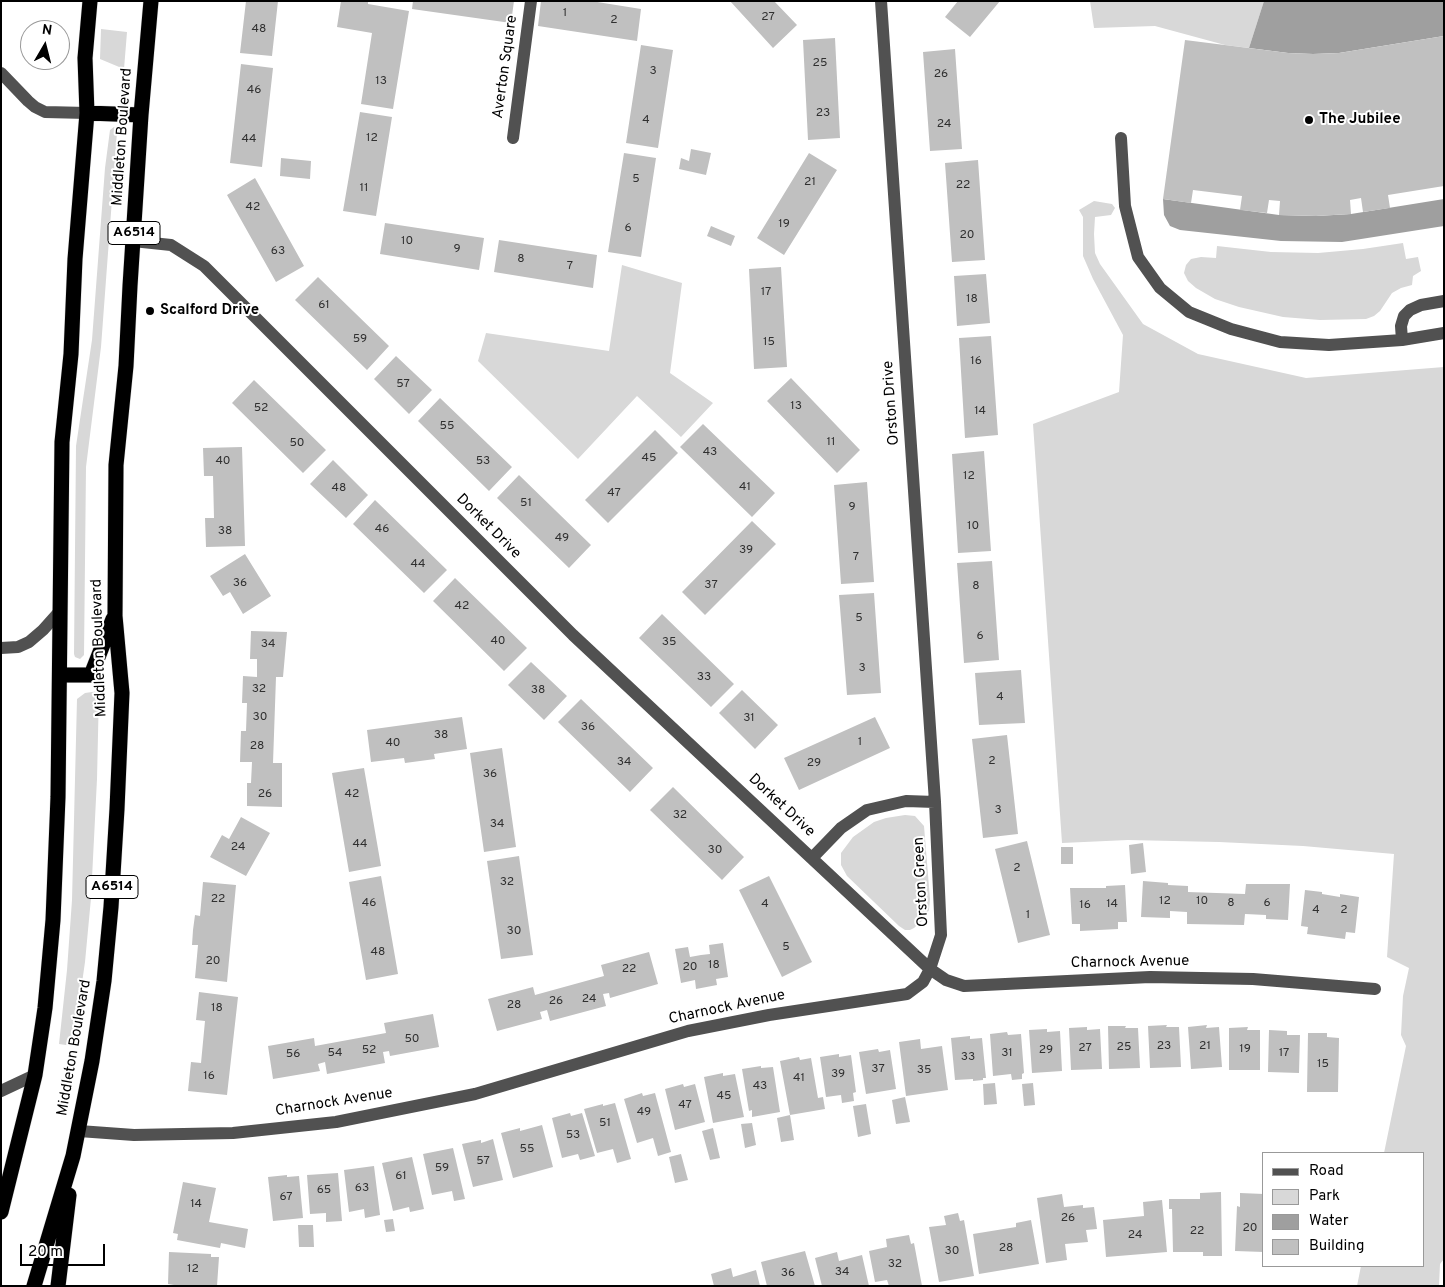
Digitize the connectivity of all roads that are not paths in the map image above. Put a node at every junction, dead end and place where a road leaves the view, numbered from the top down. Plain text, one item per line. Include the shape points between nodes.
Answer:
1 (90, 1) edge
2 (151, 1) edge
3 (531, 1) edge
4 (881, 1) edge
5 (1, 73) edge
6 (87, 113) junction
7 (141, 115) junction
8 (513, 138) dead end
9 (1121, 138) dead end
10 (133, 241) junction
11 (1444, 301) edge
12 (1444, 333) edge
13 (1402, 340) junction
14 (60, 611) junction
15 (115, 616) junction
16 (1, 648) edge
17 (60, 675) junction
18 (935, 802) junction
19 (812, 858) junction
20 (930, 969) junction
21 (1375, 989) dead end
22 (35, 1075) junction
23 (1, 1091) edge
24 (79, 1131) junction
25 (73, 1156) junction
26 (1, 1212) edge
27 (34, 1286) edge
28 (58, 1286) edge

1 - 6 highway via 85,58
2 - 7 highway, Middleton Boulevard / A6514
3 - 8 street, Averton Square
4 - 18 street, Orston Drive
5 - 6 street via 40,110
6 - 7 highway
6 - 14 highway via 62,442
7 - 10 highway, Middleton Boulevard / A6514
9 - 13 street via 1125,206 1138,257 1160,288 1188,312 1230,329 1280,342 1329,345
10 - 15 highway, Middleton Boulevard / A6514 via 116,465
10 - 19 street, Dorket Drive via 170,244 204,266 573,635
11 - 13 street via 1410,310 1401,326
12 - 13 street
14 - 16 street via 29,642 18,647
14 - 17 highway
15 - 17 highway via 91,675
15 - 24 highway, Middleton Boulevard / A6514 via 122,693 111,907 104,982
17 - 22 highway via 53,920
18 - 19 street via 906,801 867,810 841,828
18 - 20 street, Orston Green via 941,936
19 - 20 street, Orston Green
20 - 21 street, Charnock Avenue via 946,980 964,986 1150,977 1253,979
20 - 24 street, Charnock Avenue via 923,982 907,994 688,1031 475,1094 336,1122 234,1133 134,1135
22 - 23 street
22 - 26 highway
24 - 25 highway, Middleton Boulevard / A6514
25 - 27 highway, Middleton Boulevard
25 - 28 highway

